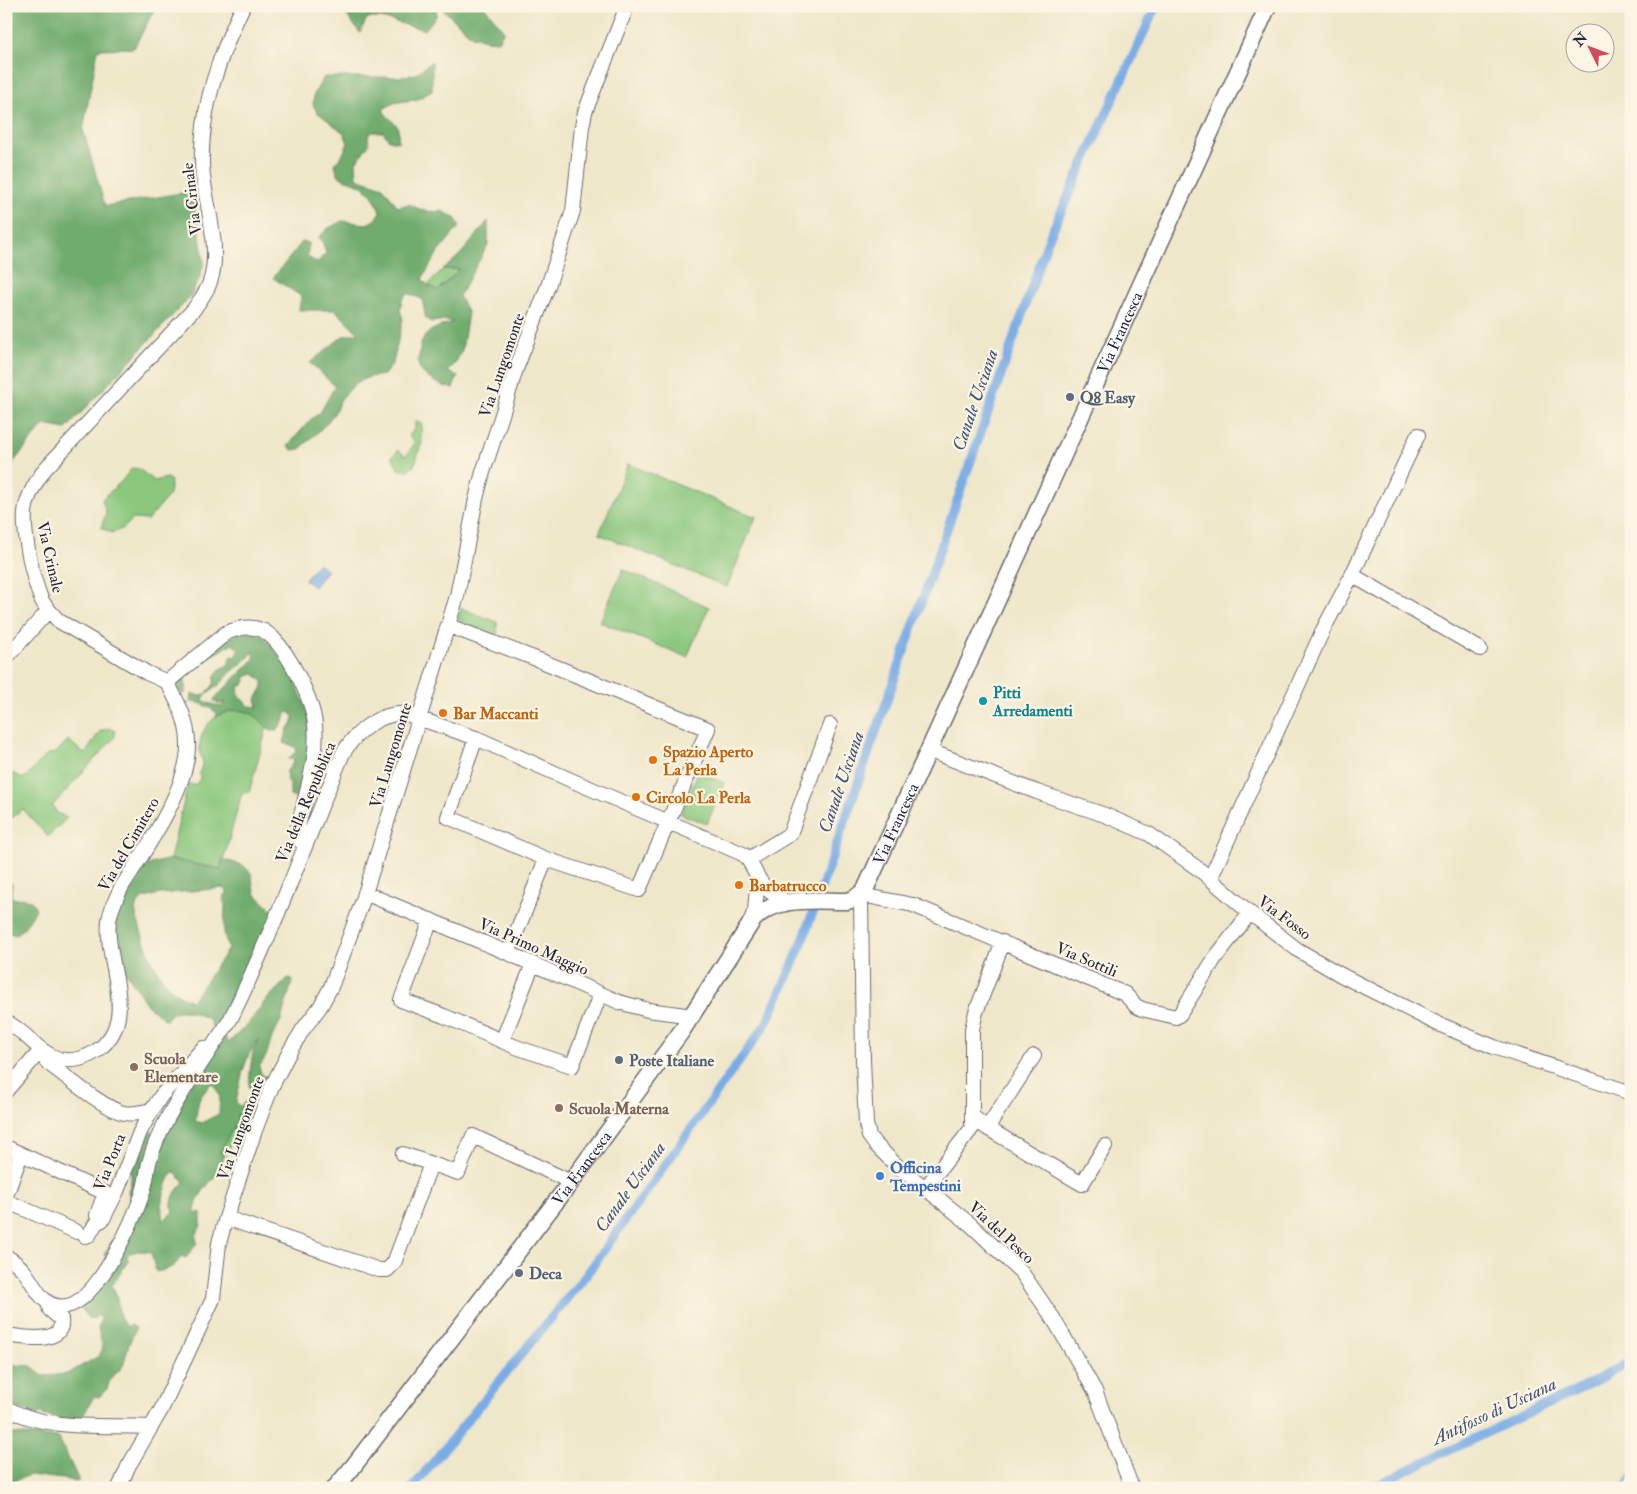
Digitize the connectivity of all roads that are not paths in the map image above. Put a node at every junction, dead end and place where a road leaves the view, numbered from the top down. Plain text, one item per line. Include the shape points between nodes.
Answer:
1 (243, 6) edge
2 (627, 6) edge
3 (1268, 6) edge
4 (1418, 435) dead end
5 (1352, 575) junction
6 (48, 611) junction
7 (449, 626) junction
8 (1480, 649) dead end
9 (6, 658) edge
10 (167, 682) junction
11 (420, 718) junction
12 (830, 724) dead end
13 (476, 738) junction
14 (930, 751) junction
15 (668, 820) junction
16 (305, 846) junction
17 (546, 859) junction
18 (749, 859) junction
19 (1210, 879) junction
20 (759, 884) junction
21 (364, 897) junction
22 (854, 898) junction
23 (787, 902) junction
24 (770, 908) junction
25 (1250, 913) junction
26 (431, 920) junction
27 (748, 927) junction
28 (1003, 942) junction
29 (508, 953) junction
30 (533, 964) junction
31 (600, 995) junction
32 (693, 1016) junction
33 (230, 1021) junction
34 (6, 1022) edge
35 (502, 1041) junction
36 (41, 1050) junction
37 (1034, 1056) dead end
38 (6, 1091) edge
39 (1631, 1093) edge
40 (152, 1110) junction
41 (972, 1116) junction
42 (987, 1128) junction
43 (1105, 1146) dead end
44 (6, 1147) edge
45 (22, 1154) junction
46 (403, 1154) dead end
47 (431, 1164) junction
48 (571, 1182) junction
49 (926, 1188) junction
50 (6, 1196) edge
51 (6, 1201) edge
52 (226, 1218) junction
53 (96, 1223) junction
54 (6, 1256) edge
55 (48, 1303) junction
56 (6, 1335) edge
57 (6, 1408) edge
58 (151, 1427) junction
59 (119, 1488) edge
60 (335, 1488) edge
61 (1132, 1488) edge

1 - 6 street, Via Crinale via 216,72 204,126 202,169 214,242 210,283 194,308 45,469 28,496 25,534 38,589
2 - 7 street, Via Lungomonte via 586,112 573,211 483,472
3 - 14 main road, Via Francesca
4 - 5 street
5 - 8 street
5 - 19 street via 1323,630
6 - 9 street
6 - 10 street, Via Crinale via 59,621
7 - 11 street, Via Lungomonte
7 - 15 street via 708,729
10 - 16 street via 226,633 237,628 253,627 277,643 306,692 316,725 315,756 298,830 300,842
10 - 36 street, Via del Cimitero via 184,718 188,747 186,765 177,794 121,888 112,912 109,933 119,1003 116,1024 106,1042 80,1059 59,1059
11 - 13 street, Via della Repubblica
11 - 16 street, Via della Repubblica via 406,714 387,715 352,740
11 - 21 street, Via Lungomonte
12 - 18 street via 790,834
13 - 15 street, Via della Repubblica
13 - 17 street via 448,817
14 - 19 street, Via Fosso via 1149,834
14 - 22 main road, Via Francesca via 870,882
15 - 17 street via 639,890
15 - 18 street, Via della Repubblica
16 - 33 street, Via della Repubblica
17 - 29 street
18 - 20 street
19 - 25 street, Via Fosso
20 - 23 street
20 - 24 street
20 - 27 street via 755,910
21 - 26 street, Via Primo Maggio
21 - 52 street, Via Lungomonte via 331,987 291,1049 272,1086
22 - 23 main road, Via Francesca
22 - 28 street, Via Sottili via 913,905
22 - 49 street, Via del Pesco via 861,959 866,1124 869,1136 883,1153
23 - 24 main road, Via Francesca
24 - 27 main road, Via Francesca
25 - 28 street, Via Sottili via 1176,1017 1142,1010 1124,994
25 - 39 street, Via Fosso via 1298,950 1436,1023 1494,1047
26 - 29 street, Via Primo Maggio
26 - 35 street via 401,1000
27 - 32 main road, Via Francesca
28 - 41 street via 972,1029
29 - 30 street, Via Primo Maggio
30 - 31 street, Via Primo Maggio
30 - 35 street
31 - 32 street, Via Primo Maggio via 633,1007
31 - 35 street via 572,1066
32 - 48 main road, Via Francesca
33 - 40 street, Via della Repubblica via 197,1054
33 - 55 street, Via della Repubblica via 184,1089 154,1146 139,1203 108,1267 94,1287 78,1301 67,1306
34 - 36 street
36 - 38 street
36 - 40 street via 48,1063 110,1108 130,1114
37 - 42 street
40 - 53 street, Via Porta via 117,1191 102,1220
41 - 42 street
41 - 49 street via 972,1128
42 - 43 street via 1082,1184
44 - 45 street
45 - 50 street
45 - 53 street, Via Porta via 105,1193
46 - 47 street
47 - 48 street via 458,1173 472,1136
47 - 52 street via 394,1263 387,1270
48 - 60 main road, Via Francesca
49 - 61 street, Via del Pesco via 1014,1264 1048,1310 1094,1391
51 - 53 street, Via Porta via 81,1234 89,1235
52 - 58 street, Via Lungomonte via 219,1243 214,1300
54 - 55 street via 24,1271
55 - 56 street via 50,1310 61,1319 57,1333 40,1338
57 - 58 street via 28,1419 60,1425
58 - 59 street, Via Lungomonte

